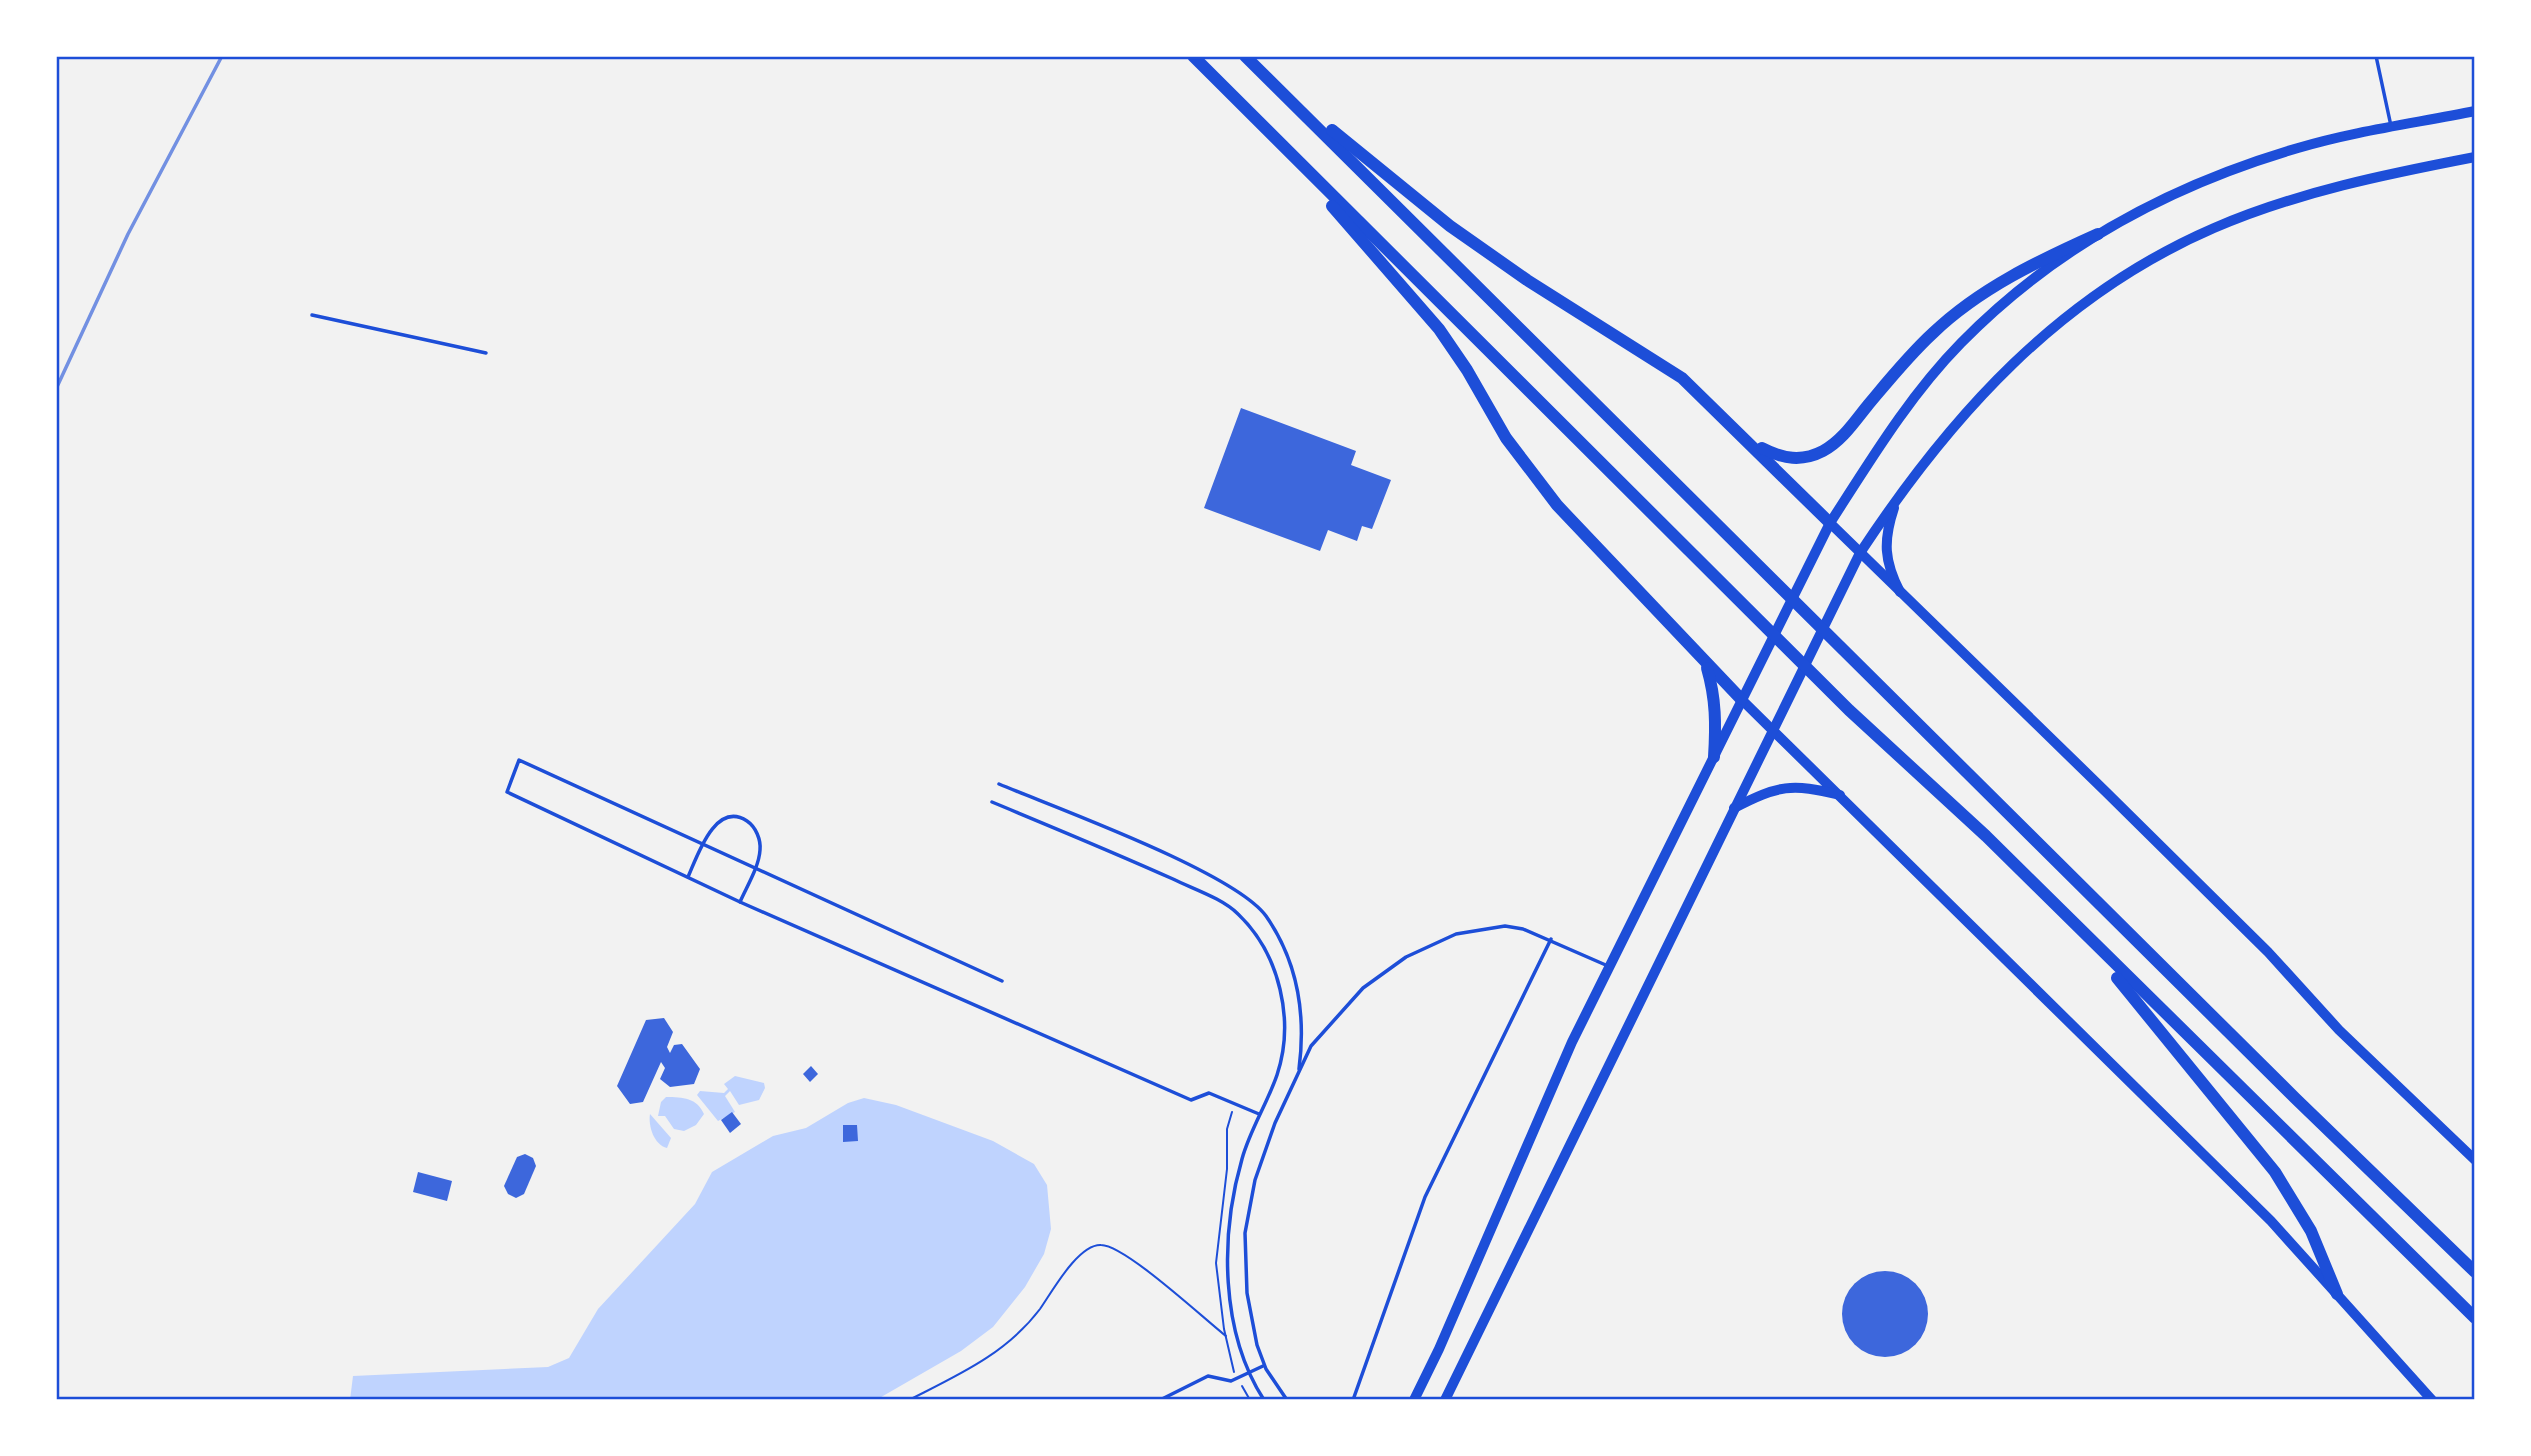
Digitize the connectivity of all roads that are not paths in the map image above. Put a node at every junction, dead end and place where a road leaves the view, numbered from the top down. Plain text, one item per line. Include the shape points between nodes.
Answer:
1 (1193, 56) edge
2 (1245, 56) edge
3 (2376, 56) edge
4 (1273, 82) junction
5 (2475, 111) edge
6 (2392, 127) junction
7 (1268, 132) junction
8 (2475, 157) edge
9 (2098, 234) junction
10 (313, 315) dead end
11 (486, 353) dead end
12 (1749, 441) junction
13 (1899, 494) junction
14 (1830, 523) junction
15 (1860, 553) junction
16 (1900, 592) junction
17 (1706, 664) junction
18 (1741, 699) junction
19 (1772, 729) junction
20 (1714, 757) junction
21 (999, 784) dead end
22 (1841, 795) junction
23 (992, 802) dead end
24 (1734, 808) junction
25 (702, 844) junction
26 (754, 869) junction
27 (688, 877) junction
28 (740, 902) junction
29 (2080, 932) junction
30 (1551, 939) junction
31 (1610, 967) junction
32 (1002, 981) dead end
33 (1298, 1074) junction
34 (1259, 1114) junction
35 (2475, 1160) edge
36 (2475, 1272) edge
37 (2337, 1294) junction
38 (2475, 1318) edge
39 (1264, 1366) junction
40 (1247, 1374) junction
41 (1160, 1400) edge
42 (1264, 1400) edge
43 (1287, 1400) edge
44 (1353, 1400) edge
45 (1414, 1400) edge
46 (1445, 1400) edge
47 (2432, 1400) edge

1 - 7 highway
2 - 4 highway
3 - 6 lane
4 - 12 highway via 1450,226 1682,378
4 - 36 highway
5 - 6 main road
6 - 9 main road via 2299,148 2232,170 2172,193
7 - 17 highway via 1439,329 1506,438 1557,505
7 - 29 highway via 1849,710 1986,836
8 - 13 main road via 2334,187 2264,209 2166,251 2032,344 1951,427
9 - 12 highway via 2031,264 1962,308 1916,350 1824,451 1801,459 1780,458
9 - 14 main road via 2046,270 1961,343 1904,412
10 - 11 lane
12 - 14 highway
13 - 15 main road
13 - 16 main road via 1885,552 1888,570
14 - 15 main road
14 - 18 main road
15 - 16 main road
15 - 19 main road
16 - 35 main road
17 - 18 highway
17 - 20 highway via 1717,716
18 - 19 main road
18 - 20 main road
19 - 22 main road
19 - 24 main road
20 - 31 main road
21 - 33 lane via 1228,884 1265,915 1296,974 1303,1035
22 - 24 main road via 1794,786
22 - 37 main road via 2271,1221
23 - 34 lane via 1237,912 1263,944 1279,983 1286,1040
24 - 46 main road
25 - 26 lane
25 - 26 lane via 720,821 742,818 753,825 760,842
25 - 27 lane
25 - 27 lane via 519,761 506,792
26 - 28 lane
26 - 32 lane
27 - 28 lane
28 - 34 lane via 1191,1100 1209,1093
29 - 37 highway via 2276,1172 2311,1231
29 - 38 highway
30 - 31 lane
30 - 33 lane via 1505,926 1480,928 1406,957 1363,988 1328,1024
30 - 44 lane via 1425,1197
31 - 45 main road via 1572,1042
33 - 39 lane via 1255,1180 1245,1233 1247,1293
34 - 40 lane via 1242,1159 1229,1231 1229,1296
37 - 47 main road
39 - 40 lane
39 - 43 lane
40 - 41 lane via 1231,1381 1208,1376
40 - 42 lane

